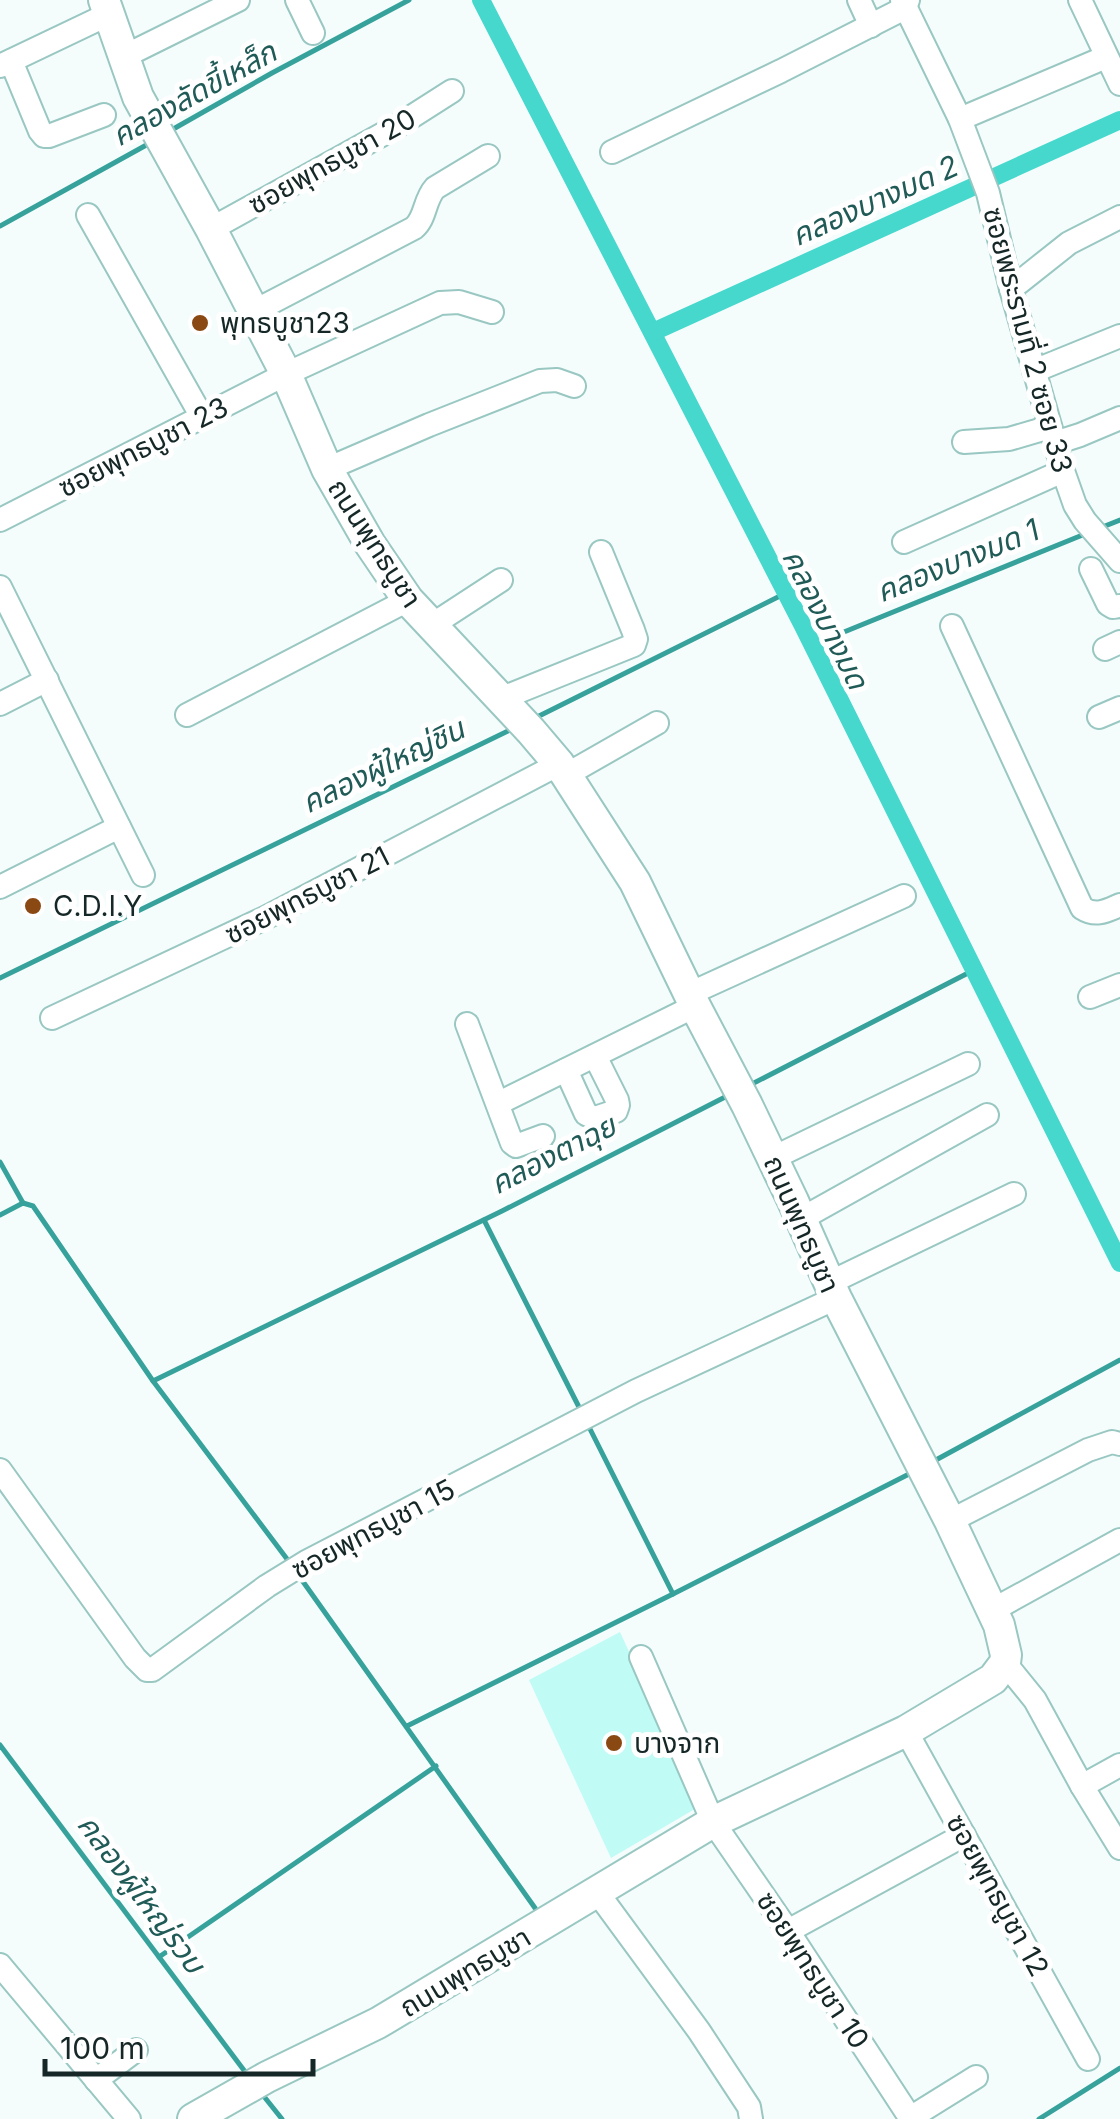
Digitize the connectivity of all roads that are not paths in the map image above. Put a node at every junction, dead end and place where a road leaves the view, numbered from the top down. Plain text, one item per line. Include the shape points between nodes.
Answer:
1 (238, 0) edge
2 (298, 0) edge
3 (859, 0) edge
4 (1084, 1) edge
5 (905, 3) edge
6 (106, 7) edge
7 (872, 26) junction
8 (313, 33) dead end
9 (124, 56) junction
10 (1106, 57) junction
11 (5, 64) edge
12 (1120, 84) edge
13 (452, 91) dead end
14 (104, 116) dead end
15 (960, 119) junction
16 (612, 152) dead end
17 (488, 156) dead end
18 (88, 215) dead end
19 (1120, 217) edge
20 (210, 229) junction
21 (1011, 289) junction
22 (253, 312) junction
23 (492, 312) dead end
24 (1120, 336) edge
25 (1034, 371) junction
26 (286, 374) junction
27 (574, 386) dead end
28 (202, 417) junction
29 (1120, 418) edge
30 (1052, 435) junction
31 (964, 442) dead end
32 (327, 470) junction
33 (1062, 471) junction
34 (0, 520) edge
35 (904, 542) dead end
36 (602, 552) dead end
37 (1120, 561) edge
38 (1091, 569) dead end
39 (501, 580) dead end
40 (0, 587) edge
41 (408, 600) junction
42 (1120, 606) edge
43 (432, 625) junction
44 (952, 626) dead end
45 (48, 680) junction
46 (0, 704) edge
47 (514, 714) junction
48 (188, 715) dead end
49 (657, 723) dead end
50 (562, 770) junction
51 (119, 827) junction
52 (143, 874) dead end
53 (0, 887) edge
54 (904, 896) dead end
55 (1120, 905) edge
56 (1120, 985) edge
57 (1090, 997) dead end
58 (692, 1000) junction
59 (52, 1018) dead end
60 (467, 1024) dead end
61 (595, 1056) junction
62 (968, 1064) dead end
63 (566, 1070) junction
64 (499, 1103) junction
65 (987, 1115) dead end
66 (543, 1136) dead end
67 (773, 1158) junction
68 (1014, 1194) dead end
69 (801, 1219) junction
70 (832, 1291) junction
71 (1120, 1444) edge
72 (0, 1470) edge
73 (950, 1521) junction
74 (1120, 1540) edge
75 (991, 1610) junction
76 (641, 1657) dead end
77 (1006, 1662) junction
78 (906, 1731) junction
79 (1120, 1764) edge
80 (1082, 1786) junction
81 (713, 1822) junction
82 (964, 1836) junction
83 (1120, 1848) edge
84 (598, 1892) junction
85 (788, 1930) junction
86 (0, 1965) edge
87 (136, 2050) dead end
88 (1088, 2059) dead end
89 (976, 2077) dead end
90 (96, 2080) junction
91 (910, 2118) edge
92 (129, 2119) edge
93 (193, 2119) edge
94 (751, 2119) edge

1 - 9 street
2 - 8 street
3 - 7 street
4 - 10 street
5 - 7 street
5 - 15 street, ซอยพระรามที่ 2 ซอย 33
6 - 9 main road, ถนนพุทธบูชา
6 - 11 street
7 - 16 street
9 - 20 main road, ถนนพุทธบูชา via 138,96
10 - 12 street
10 - 15 street
11 - 14 street via 44,136
13 - 20 street, ซอยพุทธบูชา 20
15 - 21 street, ซอยพระรามที่ 2 ซอย 33 via 988,193
17 - 22 street via 435,188 414,228 306,272
18 - 28 street
19 - 21 street via 1068,243
20 - 22 main road, ถนนพุทธบูชา
21 - 25 street, ซอยพระรามที่ 2 ซอย 33
22 - 26 main road, ถนนพุทธบูชา
23 - 26 street, ซอยพุทธบูชา 23 via 440,302
24 - 25 street
25 - 30 street, ซอยพระรามที่ 2 ซอย 33
26 - 28 street, ซอยพุทธบูชา 23
26 - 32 main road, ถนนพุทธบูชา
27 - 32 street via 540,380
28 - 34 street, ซอยพุทธบูชา 23
29 - 30 street via 1080,436
30 - 31 street
30 - 33 street, ซอยพระรามที่ 2 ซอย 33
32 - 41 main road, ถนนพุทธบูชา
33 - 35 street
33 - 37 street, ซอยพระรามที่ 2 ซอย 33 via 1085,521
36 - 47 street via 634,645
38 - 42 street via 1108,604
39 - 43 street
40 - 45 street
41 - 43 main road, ถนนพุทธบูชา
41 - 48 street
43 - 47 main road, ถนนพุทธบูชา
44 - 55 street via 1082,908 1091,914
45 - 46 street
45 - 51 street
47 - 50 main road, ถนนพุทธบูชา
49 - 50 street, ซอยพุทธบูชา 21
50 - 58 main road, ถนนพุทธบูชา via 635,882
50 - 59 street, ซอยพุทธบูชา 21
51 - 52 street
51 - 53 street
54 - 58 street
56 - 57 street
58 - 61 street
58 - 67 main road, ถนนพุทธบูชา
60 - 64 street
61 - 63 street
61 - 63 street via 616,1111 586,1114
62 - 67 street
63 - 64 street
64 - 66 street via 516,1146
65 - 69 street
67 - 69 main road, ถนนพุทธบูชา
68 - 70 street, ซอยพุทธบูชา 15
69 - 70 main road, ถนนพุทธบูชา
70 - 72 street, ซอยพุทธบูชา 15 via 297,1567 152,1670 117,1633
70 - 73 main road, ถนนพุทธบูชา
71 - 73 street via 1088,1450
73 - 75 main road, ถนนพุทธบูชา
74 - 75 street
75 - 77 main road, ถนนพุทธบูชา
76 - 81 street, ซอยพุทธบูชา 10
77 - 78 main road, ถนนพุทธบูชา via 993,1680
77 - 80 street
78 - 81 main road, ถนนพุทธบูชา
78 - 82 street, ซอยพุทธบูชา 12
79 - 80 street
80 - 83 street
81 - 84 main road, ถนนพุทธบูชา
81 - 85 street, ซอยพุทธบูชา 10
82 - 85 street
82 - 88 street, ซอยพุทธบูชา 12
84 - 93 main road, ถนนพุทธบูชา via 378,2024
84 - 94 street via 699,2031
85 - 91 street, ซอยพุทธบูชา 10
86 - 90 street
87 - 90 street
89 - 91 street
90 - 92 street

